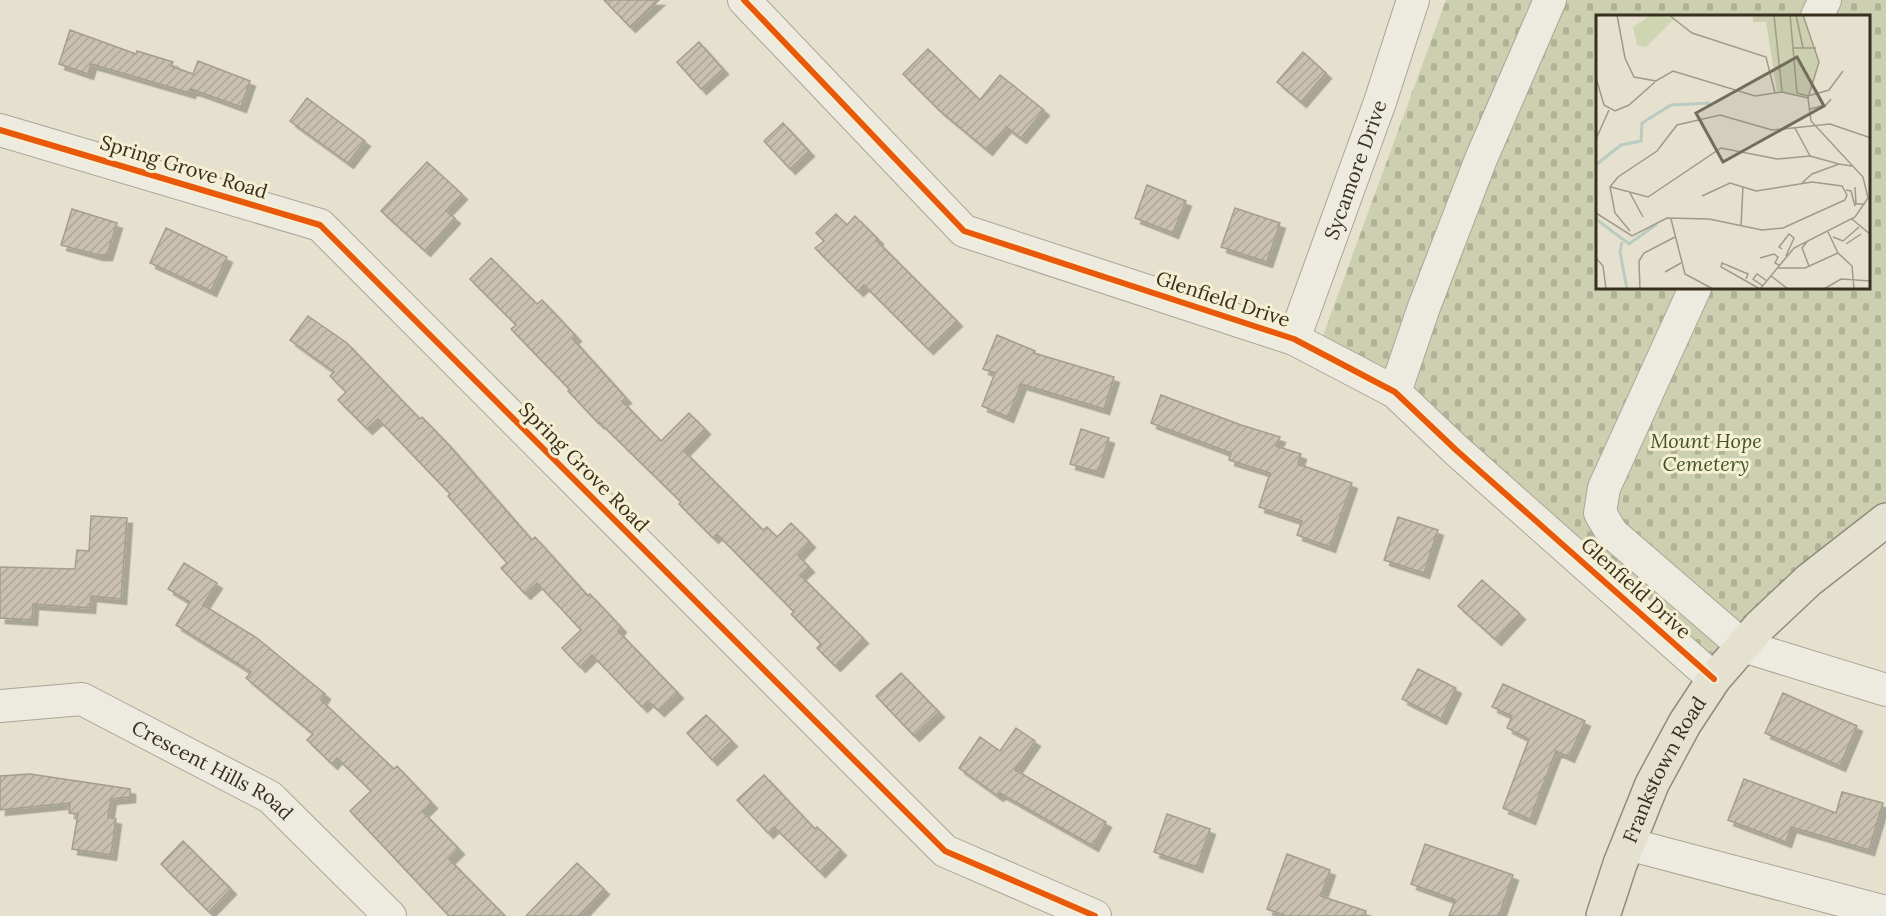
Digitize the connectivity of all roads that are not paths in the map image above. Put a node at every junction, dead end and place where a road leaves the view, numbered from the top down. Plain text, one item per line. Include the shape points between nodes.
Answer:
1 (744, 0) edge
2 (1413, 0) edge
3 (1550, 0) edge
4 (1825, 0) edge
5 (1818, 15) edge
6 (0, 130) edge
7 (1694, 290) edge
8 (1293, 339) junction
9 (1395, 392) junction
10 (1886, 520) edge
11 (1743, 645) junction
12 (1713, 679) junction
13 (1886, 690) edge
14 (0, 706) edge
15 (1628, 844) junction
16 (1886, 912) edge
17 (390, 916) edge
18 (1095, 916) edge
19 (1603, 916) edge

1 - 8 street, Glenfield Drive via 964,231
2 - 8 street, Sycamore Drive
3 - 9 street via 1481,159
4 - 5 street
6 - 18 street, Spring Grove Road via 320,225 945,851
7 - 11 street via 1604,488 1600,513 1612,532
8 - 9 street, Glenfield Drive
9 - 12 street, Glenfield Drive
10 - 11 main road, Frankstown Road via 1809,580
11 - 12 main road, Frankstown Road
11 - 13 street
12 - 15 main road, Frankstown Road via 1653,784
14 - 17 street, Crescent Hills Road via 82,699 270,797
15 - 16 street
15 - 19 main road, Frankstown Road

